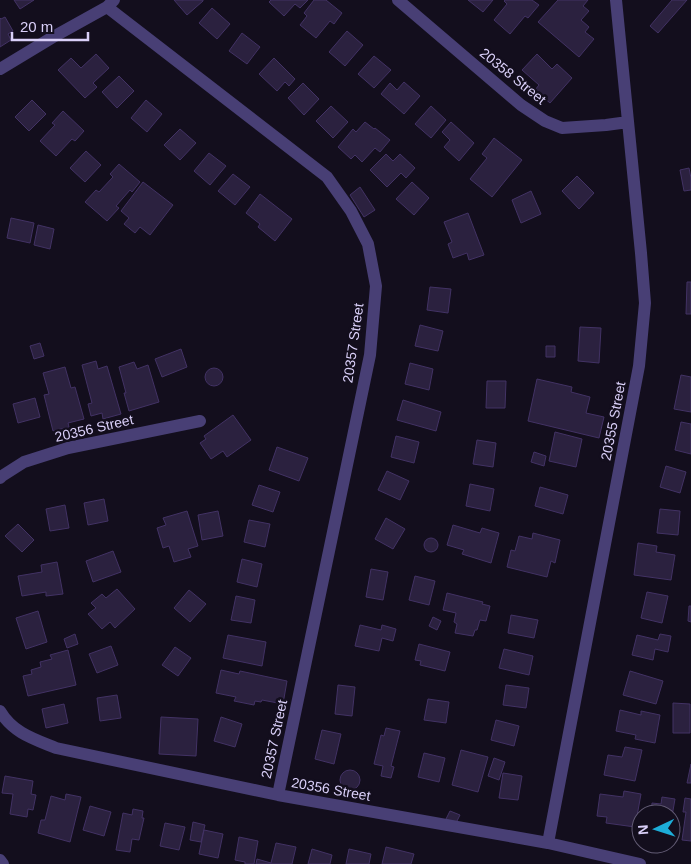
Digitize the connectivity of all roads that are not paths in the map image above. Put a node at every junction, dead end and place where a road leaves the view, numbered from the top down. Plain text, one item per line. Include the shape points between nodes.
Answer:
1 (398, 0) edge
2 (616, 0) edge
3 (111, 4) edge
4 (0, 69) edge
5 (628, 122) junction
6 (200, 421) dead end
7 (0, 478) edge
8 (2, 720) edge
9 (278, 795) junction
10 (548, 843) junction
11 (0, 860) edge
12 (3, 864) edge
13 (640, 864) edge

1 - 5 street, 20358 Street via 521,105 545,121 562,128
2 - 5 street, 20355 Street
3 - 4 street
3 - 9 street, 20357 Street via 327,176 368,244 376,286 370,354
5 - 10 street, 20355 Street via 645,303 639,366
6 - 7 street, 20356 Street via 68,448 24,462
8 - 9 street, 20356 Street via 24,736 56,748
9 - 10 street, 20356 Street
10 - 13 street, 20356 Street
11 - 12 street

